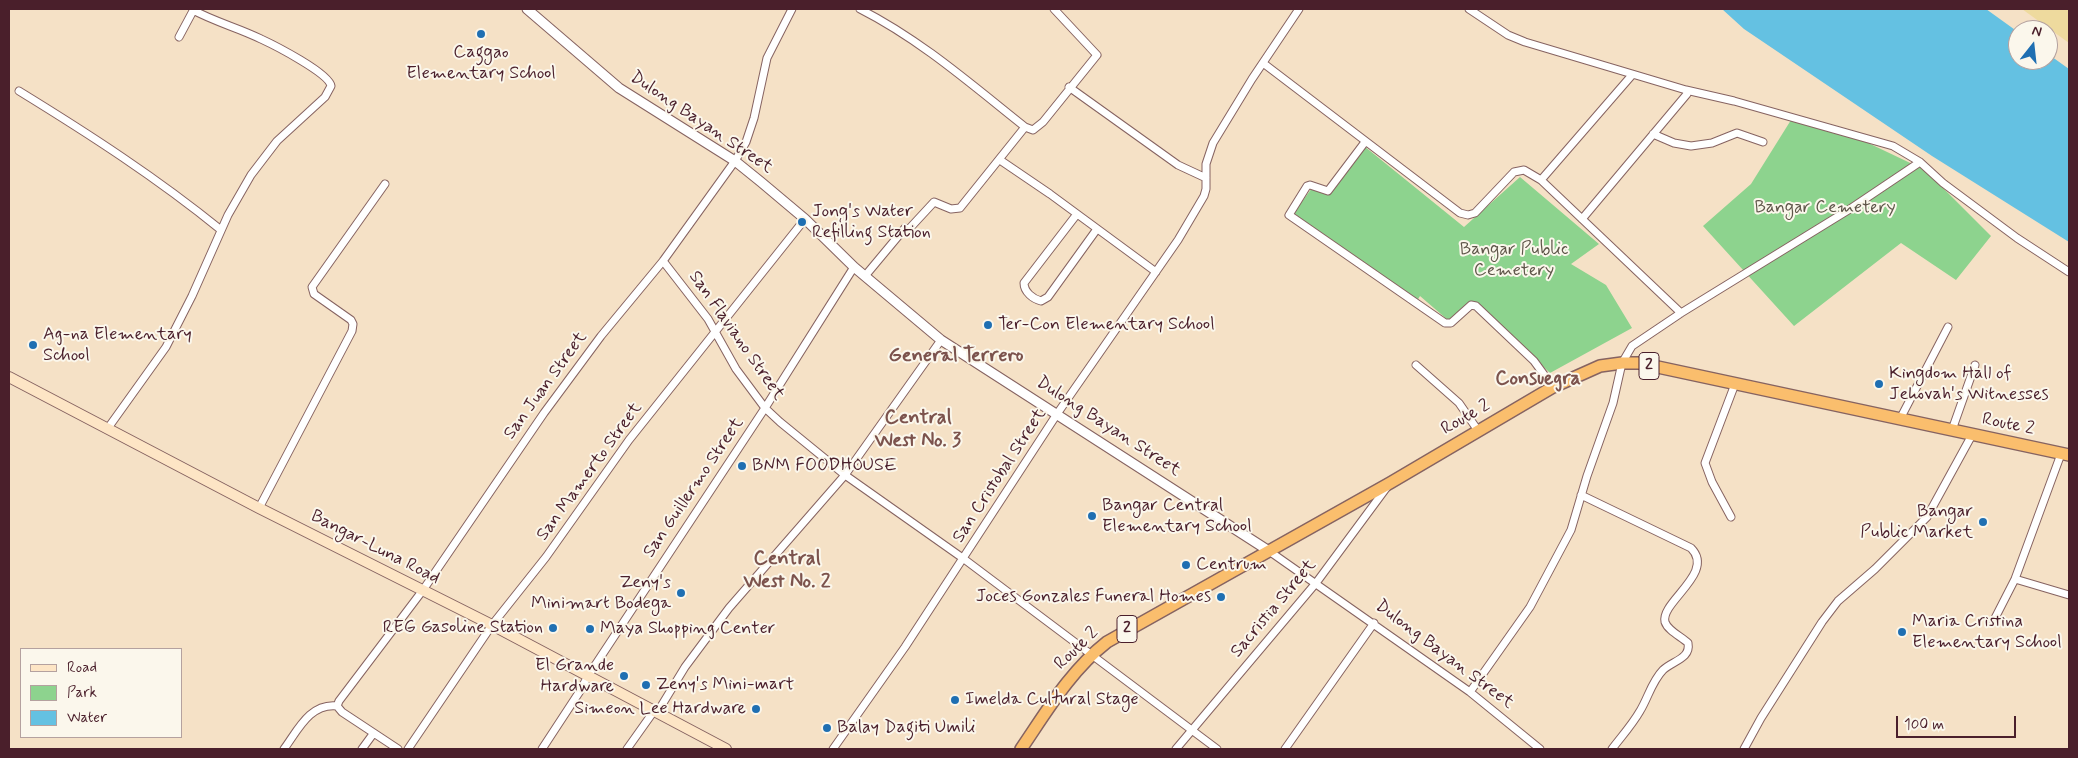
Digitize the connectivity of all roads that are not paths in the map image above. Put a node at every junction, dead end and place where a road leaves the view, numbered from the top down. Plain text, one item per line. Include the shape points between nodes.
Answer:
1 (193, 9) edge
2 (527, 9) edge
3 (792, 9) edge
4 (860, 9) edge
5 (1054, 9) edge
6 (1299, 9) edge
7 (1469, 9) edge
8 (179, 37) dead end
9 (1263, 63) junction
10 (1632, 75) junction
11 (1070, 88) junction
12 (1686, 90) junction
13 (18, 92) dead end
14 (1025, 127) junction
15 (1654, 134) junction
16 (1365, 142) junction
17 (1763, 142) dead end
18 (1000, 160) junction
19 (735, 161) junction
20 (1920, 162) junction
21 (1206, 178) junction
22 (1541, 180) junction
23 (385, 184) dead end
24 (1077, 214) junction
25 (805, 219) junction
26 (1582, 219) junction
27 (1097, 229) junction
28 (221, 230) junction
29 (664, 261) junction
30 (854, 267) junction
31 (1156, 272) junction
32 (2069, 272) edge
33 (864, 276) junction
34 (1681, 314) junction
35 (1948, 327) dead end
36 (715, 331) junction
37 (941, 340) junction
38 (1622, 362) junction
39 (1974, 365) dead end
40 (1416, 366) dead end
41 (9, 378) edge
42 (1735, 384) junction
43 (1553, 387) junction
44 (765, 408) junction
45 (1057, 414) junction
46 (1900, 419) junction
47 (108, 428) junction
48 (1952, 430) junction
49 (1479, 432) junction
50 (1972, 435) junction
51 (2065, 455) edge
52 (845, 475) junction
53 (1390, 483) junction
54 (1581, 495) junction
55 (259, 508) junction
56 (1731, 517) dead end
57 (1269, 551) junction
58 (964, 559) junction
59 (2015, 579) junction
60 (1316, 583) junction
61 (423, 590) junction
62 (2069, 595) edge
63 (1993, 622) dead end
64 (1374, 623) junction
65 (492, 625) junction
66 (1091, 655) junction
67 (588, 676) junction
68 (1470, 692) junction
69 (337, 706) junction
70 (655, 712) junction
71 (1191, 731) junction
72 (374, 734) junction
73 (284, 749) edge
74 (362, 749) edge
75 (398, 749) edge
76 (408, 749) edge
77 (542, 749) edge
78 (627, 749) edge
79 (726, 749) edge
80 (833, 749) edge
81 (1021, 749) edge
82 (1176, 749) edge
83 (1217, 749) edge
84 (1285, 749) edge
85 (1540, 749) edge
86 (1612, 749) edge
87 (1744, 749) edge

1 - 8 street
1 - 28 street via 260,38 331,83 324,97 277,141 251,175
2 - 19 street, Dulong Bayan Street via 619,88
3 - 19 street, San Juan Street via 767,58 754,118
4 - 14 street via 907,36
5 - 11 street via 1096,54
6 - 9 street, San Cristobal Street
7 - 10 street via 1508,35
9 - 16 street
9 - 21 street, San Cristobal Street via 1213,143 1206,164
10 - 12 street
10 - 22 street
11 - 14 street via 1035,129
11 - 21 street via 1178,165
12 - 15 street via 1687,94
12 - 20 street via 1893,146
13 - 28 street via 108,147
14 - 18 street
15 - 17 street via 1691,146 1737,134
15 - 26 street
16 - 22 street via 1453,210 1464,215 1475,212 1516,171 1524,170
16 - 43 street via 1328,192 1307,186 1289,215 1445,322 1452,322 1471,305 1476,306 1534,361
18 - 24 street
18 - 33 street via 960,208 951,209 934,202 909,229 905,228
19 - 25 street, Dulong Bayan Street
19 - 29 street, San Juan Street
20 - 32 street via 2017,238
20 - 34 street
21 - 31 street, San Cristobal Street via 1200,206
22 - 26 street
23 - 55 street via 312,288 314,294 351,320 352,331
24 - 27 street
24 - 27 street via 1026,279 1024,287 1031,296 1041,301 1048,297
25 - 30 street, Dulong Bayan Street
25 - 36 street, San Mamerto Street
26 - 34 street
27 - 31 street
28 - 47 street via 166,347
29 - 36 street, San Flaviano Street
29 - 61 street, San Juan Street via 601,336 544,413
30 - 33 street, Dulong Bayan Street
30 - 44 street, San Guillermo Street
31 - 45 street, San Cristobal Street
33 - 37 street, Dulong Bayan Street
34 - 38 street via 1632,346
35 - 46 street
36 - 44 street, San Flaviano Street via 736,369
36 - 65 street, San Mamerto Street via 628,440 546,557
37 - 45 street, Dulong Bayan Street
37 - 52 street
38 - 42 highway, Route 2 / 2
38 - 43 highway, Route 2 / 2 via 1600,366
38 - 54 street via 1613,403
39 - 48 street
40 - 49 street via 1459,404
41 - 47 main road, Bangar-Luna Road
42 - 46 highway, Route 2 / 2
42 - 56 street via 1705,463
43 - 49 highway, Route 2 / 2
44 - 52 street, San Flaviano Street
44 - 67 street, San Guillermo Street
45 - 57 street, Dulong Bayan Street
45 - 58 street, San Cristobal Street
46 - 48 highway, Route 2 / 2
47 - 55 main road, Bangar-Luna Road
48 - 50 highway, Route 2 / 2
49 - 53 highway, Route 2 / 2
50 - 51 highway, Route 2 / 2
50 - 87 street via 1927,517 1838,601
51 - 59 street
52 - 58 street, San Flaviano Street
52 - 70 street via 729,608
53 - 57 highway, Route 2 / 2
53 - 60 street, Sacristia Street
54 - 68 street via 1574,524 1558,558 1530,607
54 - 86 street via 1691,548 1697,557 1694,575 1665,620 1669,628 1688,643 1687,654 1658,676 1636,718
55 - 61 main road, Bangar-Luna Road
57 - 60 street, Dulong Bayan Street
57 - 66 highway, Route 2 / 2 via 1122,632
58 - 66 street, San Flaviano Street
58 - 80 street, San Cristobal Street
59 - 62 street
59 - 63 street
60 - 64 street, Dulong Bayan Street
60 - 71 street, Sacristia Street
61 - 65 main road, Bangar-Luna Road
61 - 69 street, San Juan Street via 350,684
64 - 68 street, Dulong Bayan Street
64 - 84 street
65 - 67 main road, Bangar-Luna Road
65 - 76 street, San Mamerto Street
66 - 71 street, San Flaviano Street
66 - 81 highway, Route 2 / 2 via 1064,686
67 - 70 main road, Bangar-Luna Road
67 - 77 street, San Guillermo Street
68 - 85 street, Dulong Bayan Street
69 - 72 street
69 - 73 street via 323,706 309,715
70 - 78 street
70 - 79 main road, Bangar-Luna Road
71 - 82 street, Sacristia Street
71 - 83 street, San Flaviano Street
72 - 74 street
72 - 75 street

